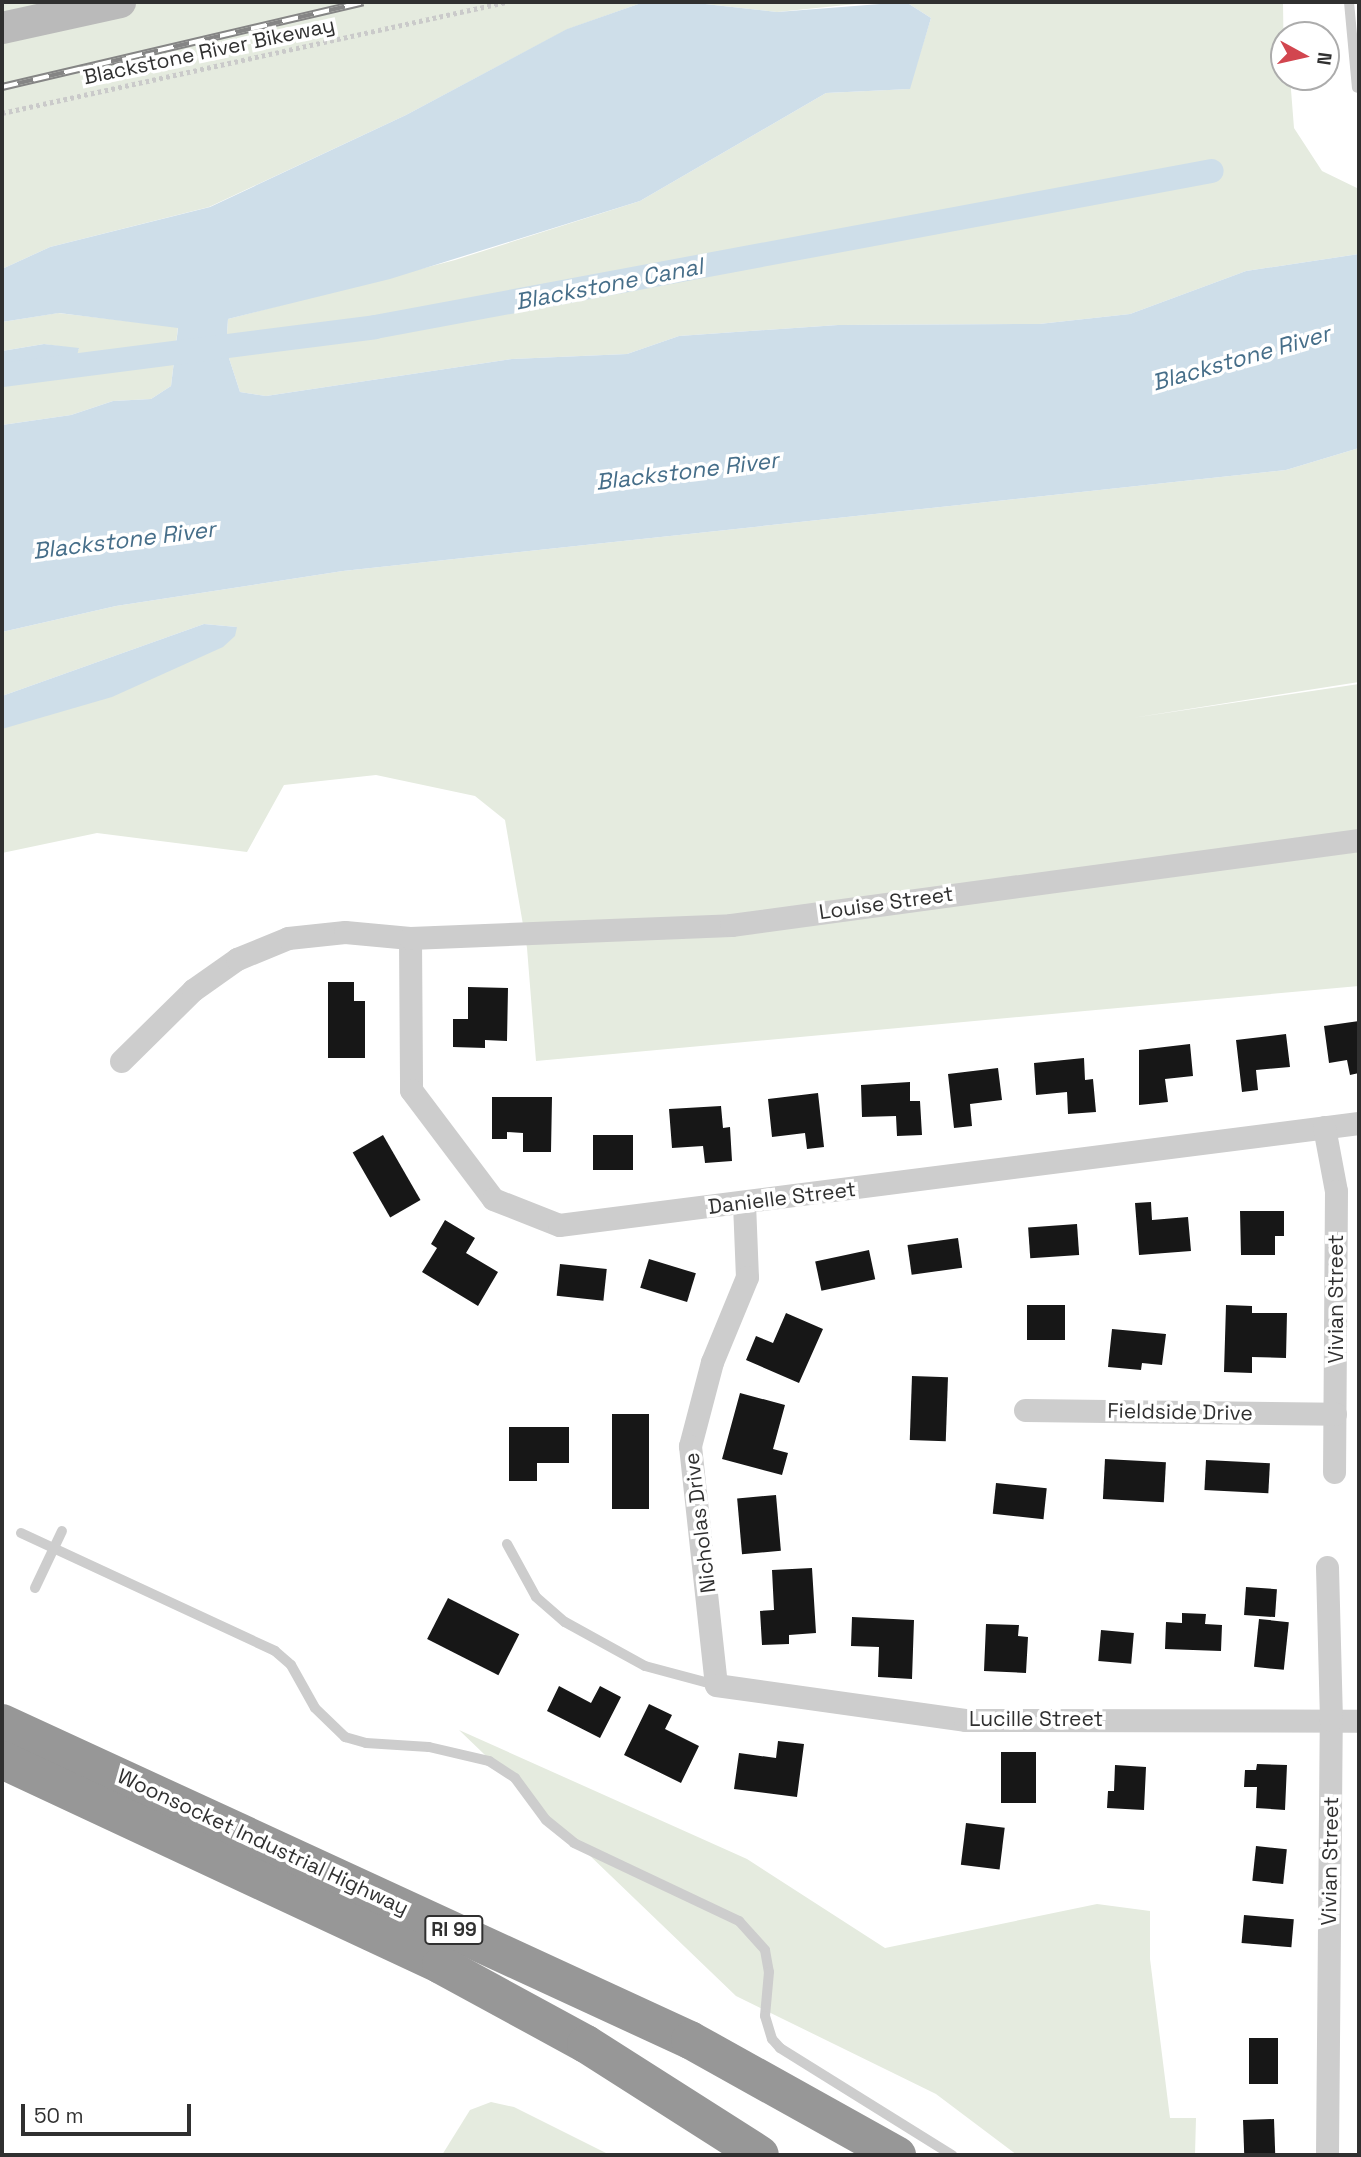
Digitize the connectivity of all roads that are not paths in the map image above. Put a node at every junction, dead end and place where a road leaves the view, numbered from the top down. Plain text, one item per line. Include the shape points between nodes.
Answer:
1 (120, 2) edge
2 (1349, 2) edge
3 (2, 28) edge
4 (1357, 89) dead end
5 (1359, 841) edge
6 (410, 938) junction
7 (121, 1061) dead end
8 (1359, 1123) edge
9 (1324, 1127) junction
10 (744, 1203) junction
11 (1025, 1410) dead end
12 (1335, 1415) junction
13 (1334, 1472) dead end
14 (62, 1531) dead end
15 (21, 1533) dead end
16 (507, 1544) dead end
17 (54, 1549) junction
18 (1327, 1567) dead end
19 (35, 1588) dead end
20 (716, 1685) junction
21 (1331, 1720) junction
22 (1359, 1721) edge
23 (2, 1723) edge
24 (2, 1760) edge
25 (760, 2155) edge
26 (897, 2155) edge
27 (952, 2155) edge
28 (1327, 2155) edge

1 - 3 main road
2 - 4 lane
5 - 6 street, Louise Street via 731,925
6 - 7 street, Louise Street via 334,933 288,938 250,954 193,989
6 - 10 street, Danielle Street via 411,1090 493,1199 559,1225
8 - 9 street, Danielle Street
9 - 10 street, Danielle Street
9 - 12 street, Vivian Street via 1336,1204
10 - 20 street, Nicholas Drive via 747,1277 712,1362 690,1447
11 - 12 street, Fieldside Drive
12 - 13 street, Vivian Street
14 - 17 lane
15 - 17 lane
16 - 20 lane via 536,1597 565,1622 645,1666
17 - 19 lane
17 - 27 lane via 275,1651 290,1665 315,1708 345,1737 489,1760 515,1778 546,1820 574,1843 739,1921 765,1950 769,1972 765,2016 780,2048
18 - 21 street, Vivian Street
20 - 21 street, Lucille Street via 965,1720
21 - 22 street, Lucille Street
21 - 28 street, Vivian Street
23 - 26 highway, Woonsocket Industrial Highway / RI 99 via 690,2040
24 - 25 highway, Woonsocket Industrial Highway / RI 99 via 441,1965 586,2044

